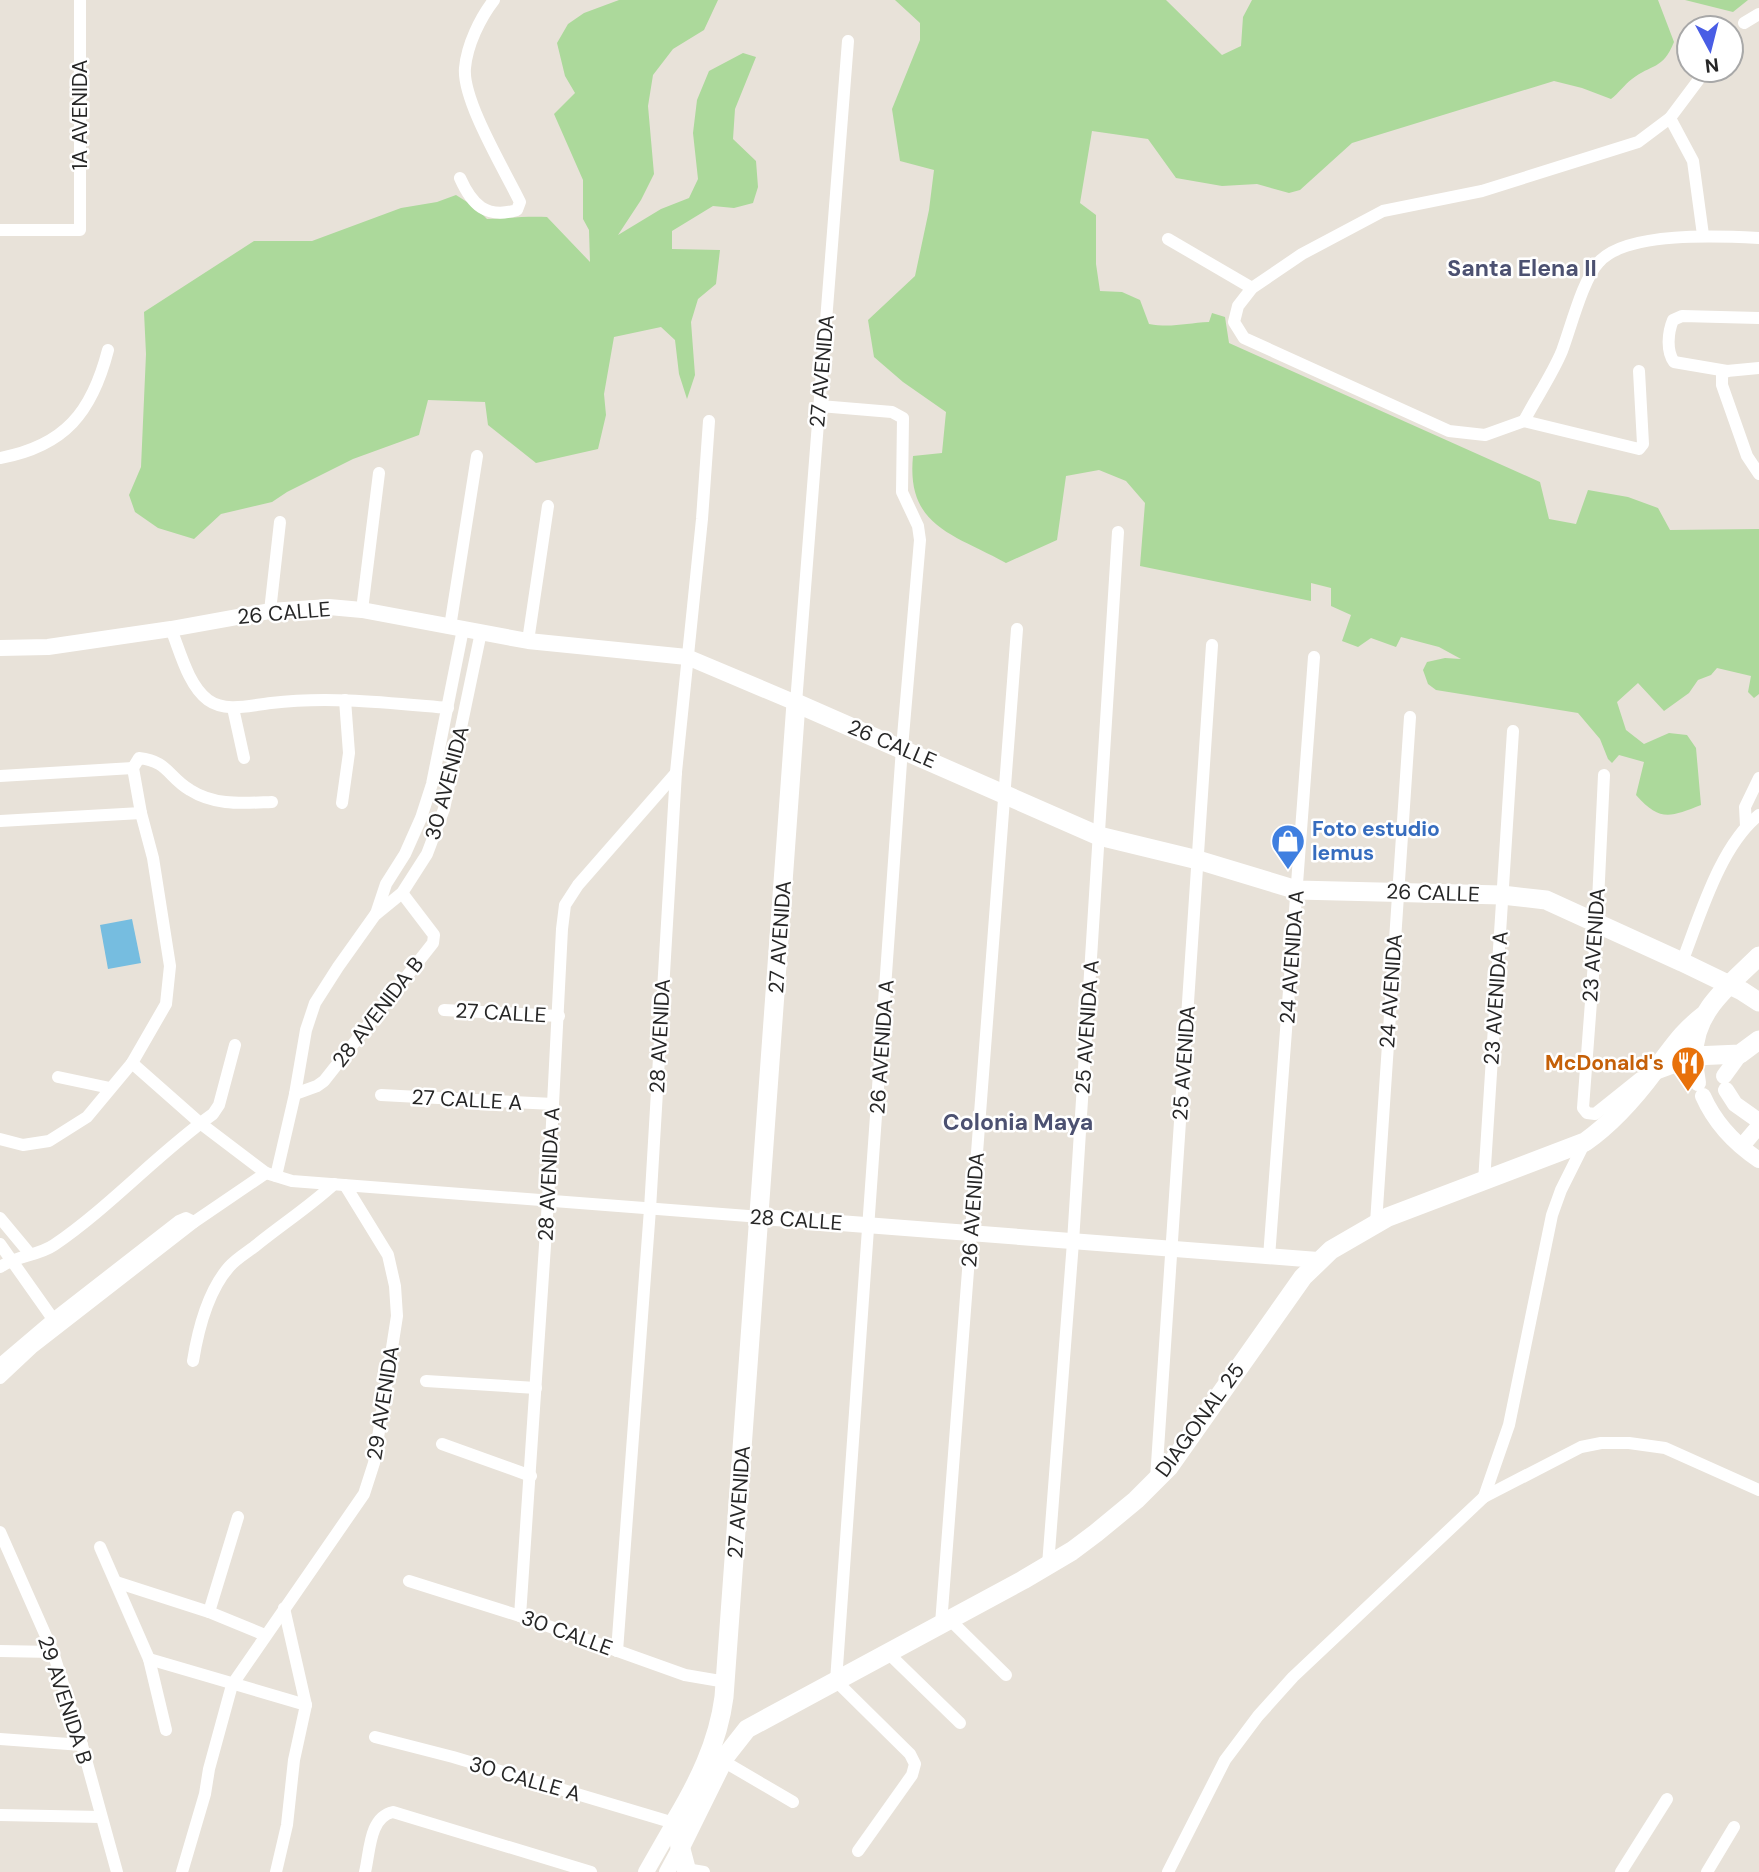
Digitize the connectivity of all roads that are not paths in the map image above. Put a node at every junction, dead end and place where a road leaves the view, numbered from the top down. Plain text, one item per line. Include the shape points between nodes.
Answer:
1 (80, 0) edge
2 (494, 0) edge
3 (848, 41) dead end
4 (1696, 84) edge
5 (1670, 118) junction
6 (460, 178) dead end
7 (0, 230) edge
8 (1703, 235) junction
9 (1168, 239) dead end
10 (1759, 239) edge
11 (1252, 288) junction
12 (1759, 318) edge
13 (108, 350) dead end
14 (1759, 368) edge
15 (1727, 370) junction
16 (1639, 371) dead end
17 (820, 406) junction
18 (709, 421) dead end
19 (1524, 421) junction
20 (477, 456) dead end
21 (0, 458) edge
22 (379, 473) dead end
23 (1759, 474) edge
24 (548, 506) dead end
25 (280, 522) dead end
26 (1118, 532) dead end
27 (362, 610) junction
28 (270, 611) junction
29 (457, 628) junction
30 (171, 629) junction
31 (1017, 629) dead end
32 (481, 632) junction
33 (528, 641) junction
34 (1212, 645) dead end
35 (0, 648) edge
36 (687, 657) junction
37 (1314, 657) dead end
38 (345, 700) junction
39 (796, 703) junction
40 (233, 708) junction
41 (448, 708) junction
42 (1410, 717) dead end
43 (1513, 731) dead end
44 (902, 748) junction
45 (244, 758) dead end
46 (133, 768) junction
47 (676, 772) junction
48 (1604, 775) dead end
49 (0, 776) edge
50 (1759, 778) edge
51 (1005, 793) junction
52 (272, 802) dead end
53 (342, 803) dead end
54 (141, 813) junction
55 (1759, 816) edge
56 (0, 821) edge
57 (1746, 826) junction
58 (1099, 836) junction
59 (1198, 860) junction
60 (1297, 890) junction
61 (1398, 891) junction
62 (401, 893) junction
63 (1502, 895) junction
64 (375, 915) junction
65 (1597, 922) junction
66 (1759, 956) edge
67 (1682, 962) junction
68 (1730, 985) junction
69 (1759, 1002) edge
70 (444, 1010) dead end
71 (559, 1016) junction
72 (1703, 1016) junction
73 (1759, 1040) edge
74 (235, 1045) dead end
75 (1740, 1054) junction
76 (1694, 1056) junction
77 (132, 1063) junction
78 (1656, 1070) junction
79 (58, 1077) dead end
80 (110, 1088) junction
81 (295, 1094) junction
82 (380, 1095) dead end
83 (554, 1104) junction
84 (1759, 1121) edge
85 (200, 1123) junction
86 (1759, 1126) edge
87 (0, 1139) edge
88 (1585, 1142) junction
89 (1742, 1146) junction
90 (1759, 1160) edge
91 (271, 1175) junction
92 (1484, 1182) junction
93 (340, 1184) junction
94 (548, 1201) junction
95 (650, 1209) junction
96 (761, 1217) junction
97 (0, 1218) edge
98 (194, 1222) junction
99 (1376, 1223) junction
100 (870, 1226) junction
101 (971, 1234) junction
102 (1073, 1241) junction
103 (0, 1244) edge
104 (1171, 1249) junction
105 (30, 1254) junction
106 (1269, 1257) junction
107 (11, 1259) junction
108 (1318, 1261) junction
109 (0, 1267) edge
110 (53, 1319) junction
111 (193, 1361) dead end
112 (0, 1364) edge
113 (0, 1378) edge
114 (426, 1381) dead end
115 (536, 1388) junction
116 (442, 1444) dead end
117 (531, 1476) junction
118 (1156, 1481) junction
119 (1759, 1490) edge
120 (1484, 1497) junction
121 (238, 1517) dead end
122 (0, 1532) edge
123 (100, 1548) dead end
124 (1048, 1565) junction
125 (409, 1581) dead end
126 (116, 1582) junction
127 (284, 1608) junction
128 (209, 1612) junction
129 (520, 1616) junction
130 (946, 1622) junction
131 (265, 1635) junction
132 (0, 1651) edge
133 (617, 1651) junction
134 (53, 1652) junction
135 (888, 1653) junction
136 (149, 1659) junction
137 (1006, 1675) dead end
138 (836, 1681) junction
139 (726, 1682) junction
140 (232, 1685) junction
141 (306, 1705) junction
142 (960, 1723) dead end
143 (719, 1726) junction
144 (166, 1730) dead end
145 (375, 1737) dead end
146 (740, 1737) junction
147 (0, 1739) edge
148 (82, 1745) junction
149 (723, 1761) junction
150 (1667, 1799) dead end
151 (793, 1802) dead end
152 (0, 1815) edge
153 (101, 1817) junction
154 (674, 1823) junction
155 (1734, 1827) dead end
156 (680, 1848) junction
157 (858, 1851) dead end
158 (686, 1871) edge
159 (117, 1872) edge
160 (182, 1872) edge
161 (276, 1872) edge
162 (365, 1872) edge
163 (591, 1872) edge
164 (646, 1872) edge
165 (1168, 1872) edge
166 (1621, 1872) edge
167 (1707, 1872) edge

1 - 7 street, 1A AVENIDA via 80,230
2 - 6 street via 484,13 465,70 472,103 520,202 517,210 490,212 468,198
3 - 17 street, 27 AVENIDA
4 - 5 street
5 - 8 street via 1693,161
5 - 11 street via 1638,142 1482,191 1383,211 1302,254
8 - 10 street
8 - 19 street via 1633,244 1599,262 1561,354
9 - 11 street
11 - 19 street via 1238,306 1234,322 1244,338 1449,431 1485,435
12 - 15 street via 1682,316 1673,320 1669,337 1674,362
13 - 21 street via 95,392 64,431 44,446
14 - 15 street
15 - 23 street via 1722,385 1747,456
16 - 19 street via 1643,447 1639,449
17 - 39 street, 27 AVENIDA
17 - 44 street, 26 AVENIDA A via 892,412 902,418 902,492 920,540
18 - 36 street, 28 AVENIDA
20 - 29 street, 30 AVENIDA
22 - 27 street
24 - 33 street
25 - 28 street
26 - 58 street, 25 AVENIDA A
27 - 28 street, 26 CALLE
27 - 29 street, 26 CALLE
28 - 30 street, 26 CALLE
29 - 32 street, 26 CALLE
29 - 41 street, 30 AVENIDA
30 - 35 street, 26 CALLE via 48,647
30 - 40 street via 201,692 217,704
31 - 51 street, 26 AVENIDA
32 - 33 street, 26 CALLE
32 - 62 street, 30 AVENIDA via 444,809 427,854
33 - 36 street, 26 CALLE
34 - 59 street, 25 AVENIDA
36 - 39 street, 26 CALLE
36 - 47 street, 28 AVENIDA
37 - 60 street, 24 AVENIDA A
38 - 40 street
38 - 41 street
38 - 53 street via 349,753
39 - 44 main road, 26 CALLE
39 - 96 main road, 27 AVENIDA
40 - 45 street
41 - 64 street, 30 AVENIDA via 421,818
42 - 61 street, 24 AVENIDA
43 - 63 street, 23 AVENIDA A
44 - 51 main road, 26 CALLE
44 - 100 street, 26 AVENIDA A
46 - 49 street
46 - 52 street via 139,758 155,760 189,790 218,802
46 - 54 street
47 - 71 street, 28 AVENIDA A via 565,905
47 - 95 street, 28 AVENIDA
48 - 65 street, 23 AVENIDA
50 - 57 street via 1745,807
51 - 58 main road, 26 CALLE
51 - 101 street, 26 AVENIDA
54 - 56 street
54 - 77 street via 170,966 166,1004
55 - 57 street
57 - 67 street via 1714,879
58 - 59 main road, 26 CALLE
58 - 102 street, 25 AVENIDA A
59 - 60 main road, 26 CALLE
59 - 104 street, 25 AVENIDA
60 - 61 main road, 26 CALLE
60 - 106 street, 24 AVENIDA A
61 - 63 main road, 26 CALLE
61 - 99 street, 24 AVENIDA
62 - 64 street, 30 AVENIDA
62 - 81 street, 28 AVENIDA B via 435,935 433,943 317,1086
63 - 65 main road, 26 CALLE via 1546,900
63 - 92 street, 23 AVENIDA A
64 - 81 street, 30 AVENIDA via 315,1003
65 - 67 main road, 26 CALLE
65 - 78 street, 23 AVENIDA via 1582,1105 1587,1113 1595,1114
66 - 68 main road, DIAGONAL 25
67 - 68 main road, 26 CALLE
68 - 69 main road, 26 CALLE
68 - 72 main road, DIAGONAL 25
70 - 71 street, 27 CALLE
71 - 83 street, 28 AVENIDA A
72 - 76 main road via 1696,1031
72 - 78 main road, DIAGONAL 25 via 1683,1031
73 - 75 main road
74 - 85 street via 219,1105
75 - 76 main road, DIAGONAL 25
75 - 84 street via 1725,1083 1735,1104
76 - 78 main road, DIAGONAL 25
76 - 89 street via 1701,1089 1717,1122
77 - 80 street
77 - 85 street
78 - 88 main road, DIAGONAL 25 via 1605,1127
79 - 80 street
80 - 87 street via 87,1117 49,1141 23,1145
81 - 91 street, 30 AVENIDA
82 - 83 street, 27 CALLE A
83 - 94 street, 28 AVENIDA A
85 - 91 street
85 - 105 street via 84,1223 51,1247
86 - 89 street
88 - 92 main road, DIAGONAL 25
88 - 120 street via 1552,1215 1509,1425
89 - 90 street
91 - 93 street, 28 CALLE
91 - 98 street
92 - 99 main road, DIAGONAL 25
93 - 94 street, 28 CALLE
93 - 111 street via 229,1267 198,1327
93 - 127 street, 29 AVENIDA via 388,1255 397,1316 374,1463 364,1494
94 - 95 street, 28 CALLE
94 - 115 street, 28 AVENIDA A
95 - 96 street, 28 CALLE
95 - 133 street, 28 AVENIDA
96 - 100 street, 28 CALLE
96 - 139 main road, 27 AVENIDA
97 - 105 street
98 - 110 street via 178,1221
98 - 113 street
99 - 108 main road, DIAGONAL 25
100 - 101 street, 28 CALLE
100 - 138 street, 26 AVENIDA A
101 - 102 street, 28 CALLE
101 - 130 street, 26 AVENIDA
102 - 104 street, 28 CALLE
102 - 124 street, 25 AVENIDA A
103 - 107 street
104 - 106 street, 28 CALLE
104 - 118 street, 25 AVENIDA
105 - 107 street
106 - 108 street, 28 CALLE
107 - 109 street
107 - 110 street
108 - 118 main road, DIAGONAL 25
110 - 112 street
114 - 115 street
115 - 117 street, 28 AVENIDA A
116 - 117 street
117 - 129 street, 28 AVENIDA A
118 - 124 main road, DIAGONAL 25 via 1096,1533
119 - 120 street via 1665,1448 1601,1443 1581,1447
120 - 165 street via 1293,1677 1258,1716 1225,1760
121 - 128 street
122 - 134 street, 29 AVENIDA B
123 - 126 street
124 - 130 main road, DIAGONAL 25
125 - 129 street, 30 CALLE
126 - 128 street
126 - 136 street
127 - 131 street, 29 AVENIDA
127 - 141 street
128 - 131 street
129 - 133 street, 30 CALLE
130 - 135 main road, DIAGONAL 25
130 - 137 street
131 - 140 street, 29 AVENIDA
132 - 134 street
133 - 139 street, 30 CALLE via 685,1675
134 - 148 street, 29 AVENIDA B
135 - 138 main road, DIAGONAL 25
135 - 142 street
136 - 140 street
136 - 144 street
138 - 146 main road, DIAGONAL 25 via 760,1721
138 - 157 street via 915,1764 912,1775
139 - 143 main road, 27 AVENIDA
140 - 141 street
140 - 160 street, 29 AVENIDA
141 - 161 street
143 - 146 main road
143 - 154 main road, 27 AVENIDA via 696,1785
145 - 154 street, 30 CALLE A
146 - 149 main road, DIAGONAL 25
147 - 148 street
148 - 153 street, 29 AVENIDA B
149 - 151 street
149 - 156 main road, DIAGONAL 25
150 - 166 street
152 - 153 street
153 - 159 street, 29 AVENIDA B
154 - 156 main road
154 - 164 street
155 - 167 street
156 - 158 main road
162 - 163 street via 376,1822 393,1812

